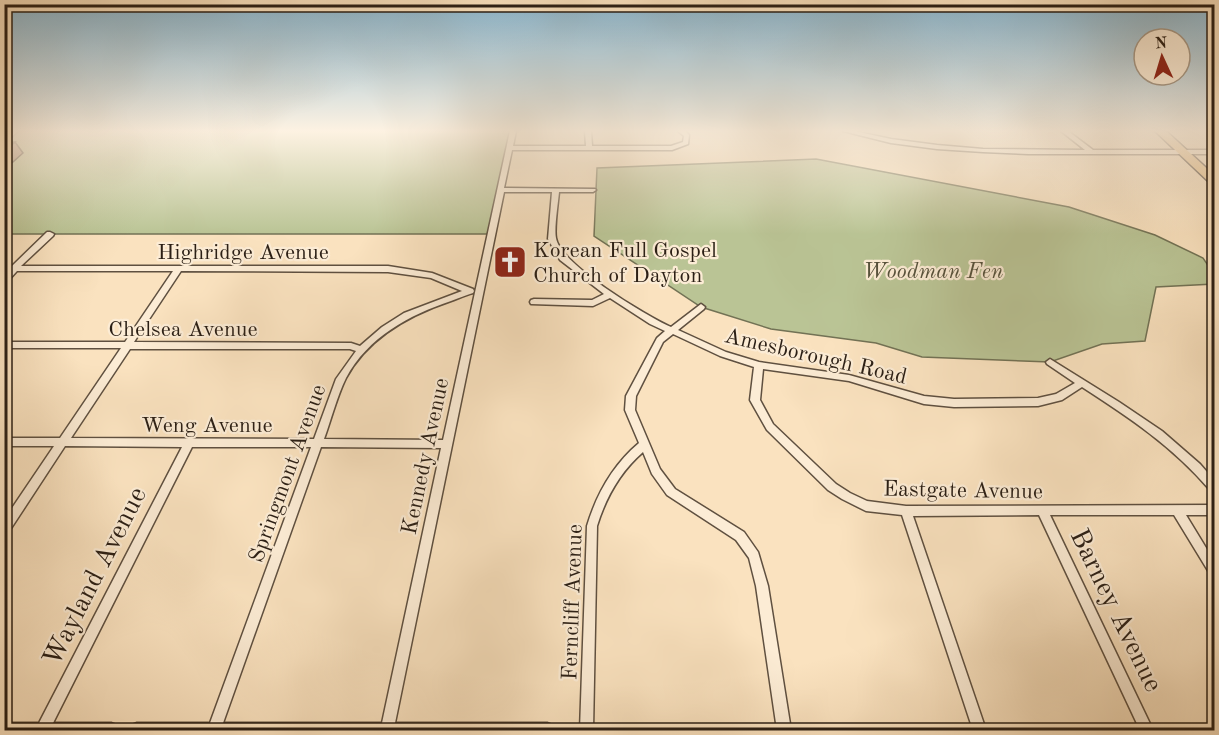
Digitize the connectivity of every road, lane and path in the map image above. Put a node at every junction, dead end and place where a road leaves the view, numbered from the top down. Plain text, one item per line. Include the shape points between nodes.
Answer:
1 (506, 165) edge
2 (1198, 165) edge
3 (1215, 181) edge
4 (501, 190) junction
5 (556, 190) junction
6 (593, 190) dead end
7 (50, 234) dead end
8 (4, 268) edge
9 (14, 268) junction
10 (179, 268) junction
11 (4, 280) edge
12 (473, 291) junction
13 (610, 295) junction
14 (534, 302) dead end
15 (701, 307) dead end
16 (668, 332) junction
17 (4, 345) edge
18 (127, 345) junction
19 (361, 350) junction
20 (1050, 362) dead end
21 (759, 365) junction
22 (1081, 383) junction
23 (4, 442) edge
24 (61, 443) junction
25 (189, 443) junction
26 (317, 444) junction
27 (446, 444) junction
28 (644, 445) junction
29 (1215, 487) edge
30 (1042, 510) junction
31 (1177, 510) junction
32 (1215, 510) edge
33 (906, 511) junction
34 (4, 530) edge
35 (1215, 570) edge
36 (4, 730) edge
37 (43, 730) edge
38 (111, 730) edge
39 (137, 730) edge
40 (214, 730) edge
41 (387, 730) edge
42 (547, 730) edge
43 (586, 730) edge
44 (784, 730) edge
45 (979, 730) edge
46 (1147, 730) edge

1 - 4 street, Kennedy Avenue
2 - 3 main road
4 - 5 street
4 - 12 street, Kennedy Avenue
5 - 6 street
5 - 13 street, Amesborough Road via 551,232 554,245 563,258
7 - 9 street
8 - 9 street, Highridge Avenue
9 - 10 street, Highridge Avenue
9 - 11 street
10 - 12 street, Highridge Avenue via 401,270
10 - 18 street
12 - 19 street, Springmont Avenue via 406,315
12 - 27 street, Kennedy Avenue
13 - 14 street via 593,303
13 - 16 street, Amesborough Road
15 - 16 street
16 - 21 street, Amesborough Road
16 - 28 street via 654,348 631,396 630,410
17 - 18 street, Chelsea Avenue
18 - 19 street, Chelsea Avenue via 351,346
18 - 24 street
19 - 26 street, Springmont Avenue via 341,379
20 - 22 street
21 - 22 street, Amesborough Road via 849,378 924,399 954,403 1038,402 1059,397
21 - 33 street, Eastgate Avenue via 755,400 763,418 777,434 846,496 866,506
22 - 29 street via 1156,430
23 - 24 street, Weng Avenue
24 - 25 street, Weng Avenue
24 - 34 street
25 - 26 street, Weng Avenue
25 - 37 street, Wayland Avenue
26 - 27 street, Weng Avenue
26 - 40 street, Springmont Avenue
27 - 41 street, Kennedy Avenue
28 - 43 street, Ferncliff Avenue via 614,476 602,495 592,526
28 - 44 street via 670,492 740,536 754,556
30 - 31 street, Eastgate Avenue
30 - 33 street, Eastgate Avenue
30 - 46 street, Barney Avenue
31 - 32 street, Eastgate Avenue
31 - 35 street
33 - 45 street
36 - 37 street
37 - 38 street
39 - 40 street
40 - 41 street
41 - 42 street

